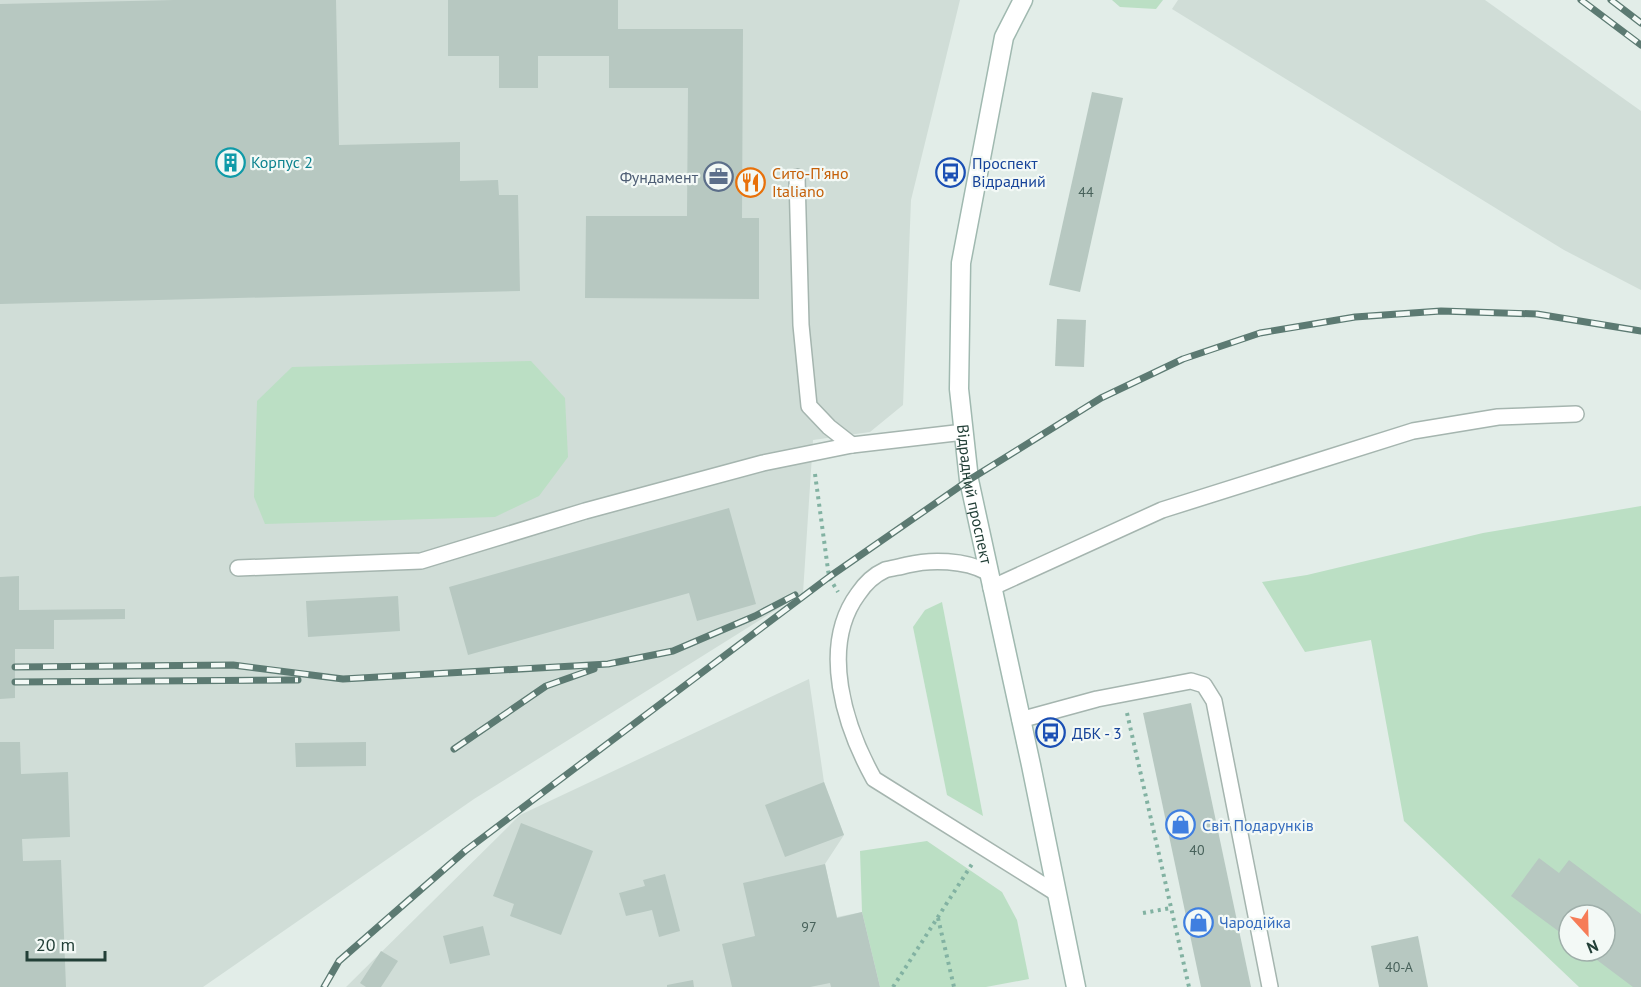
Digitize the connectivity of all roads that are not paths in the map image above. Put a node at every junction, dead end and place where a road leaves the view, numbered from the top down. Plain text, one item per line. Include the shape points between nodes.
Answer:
1 (1023, 0) edge
2 (797, 177) dead end
3 (1576, 414) dead end
4 (963, 432) junction
5 (852, 445) junction
6 (238, 568) dead end
7 (989, 580) junction
8 (1020, 720) junction
9 (1056, 893) junction
10 (1076, 987) edge
11 (1270, 987) edge

1 - 4 main road, Відрадний проспект via 1004,37 961,263 959,389
2 - 5 lane via 801,325 809,406
3 - 7 lane via 1498,417 1413,431 1162,510
4 - 5 lane
4 - 7 main road, Відрадний проспект
5 - 6 lane via 764,463 585,511 421,561
7 - 8 main road, Відрадний проспект
7 - 9 lane via 976,566 941,561 883,571 864,585 848,608 838,633 840,676 860,752 874,779
8 - 9 main road, Відрадний проспект
8 - 11 lane via 1097,699 1191,681 1204,685 1214,700
9 - 10 main road, Відрадний проспект

